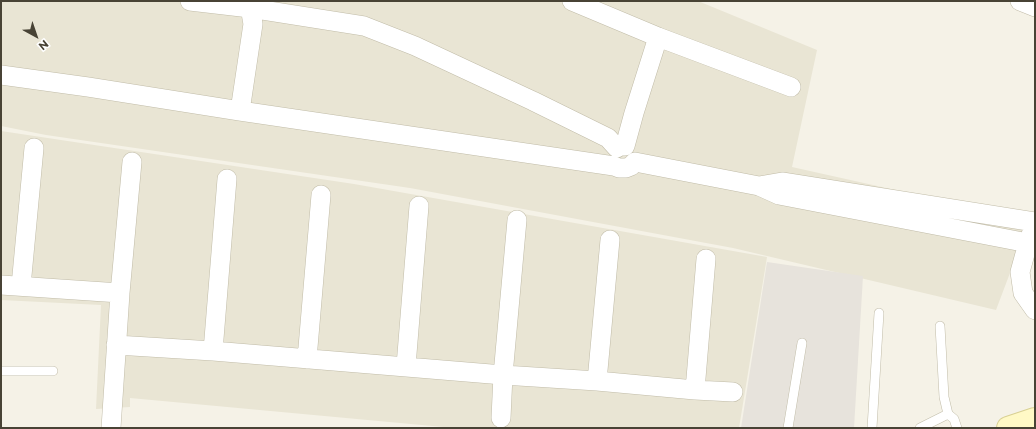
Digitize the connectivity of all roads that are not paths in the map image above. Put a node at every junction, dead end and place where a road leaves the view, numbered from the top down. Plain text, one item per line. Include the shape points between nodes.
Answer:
1 (190, 1) edge
2 (572, 1) edge
3 (1020, 1) edge
4 (249, 4) edge
5 (1035, 7) edge
6 (658, 36) junction
7 (1, 75) edge
8 (790, 87) dead end
9 (240, 111) junction
10 (34, 148) dead end
11 (619, 153) junction
12 (132, 162) dead end
13 (227, 179) dead end
14 (759, 186) junction
15 (322, 195) dead end
16 (419, 206) dead end
17 (517, 220) dead end
18 (1035, 222) edge
19 (1035, 225) edge
20 (610, 240) dead end
21 (1028, 243) junction
22 (706, 259) dead end
23 (1, 285) edge
24 (21, 286) junction
25 (120, 293) junction
26 (1035, 310) edge
27 (880, 313) dead end
28 (940, 326) dead end
29 (802, 343) dead end
30 (116, 345) junction
31 (213, 351) junction
32 (307, 359) junction
33 (406, 366) junction
34 (53, 370) dead end
35 (1, 371) edge
36 (503, 375) junction
37 (597, 381) junction
38 (695, 390) junction
39 (733, 392) dead end
40 (948, 414) junction
41 (501, 418) dead end
42 (1035, 419) edge
43 (110, 428) edge
44 (788, 428) edge
45 (872, 428) edge
46 (920, 428) edge
47 (957, 428) edge
48 (1008, 428) edge

1 - 4 street
2 - 6 street
3 - 5 street
4 - 9 street via 253,24
4 - 11 street via 364,26 415,46 608,138
6 - 8 street
6 - 11 street
7 - 9 street
9 - 11 street
10 - 24 street
11 - 14 street via 619,168 626,168 635,162
12 - 25 street
13 - 31 street
14 - 18 street via 782,182
14 - 21 street via 779,195
15 - 32 street
16 - 33 street
17 - 36 street
19 - 21 street
20 - 37 street
21 - 26 street via 1020,272 1023,293
22 - 38 street
23 - 24 street
24 - 25 street
25 - 30 street
27 - 45 lane
28 - 40 lane via 944,397
29 - 44 lane
30 - 31 street
30 - 43 street
31 - 32 street
32 - 33 street
33 - 36 street
34 - 35 lane
36 - 37 street
36 - 41 street
37 - 38 street
38 - 39 street
40 - 46 lane
40 - 47 lane via 954,419
42 - 48 street

